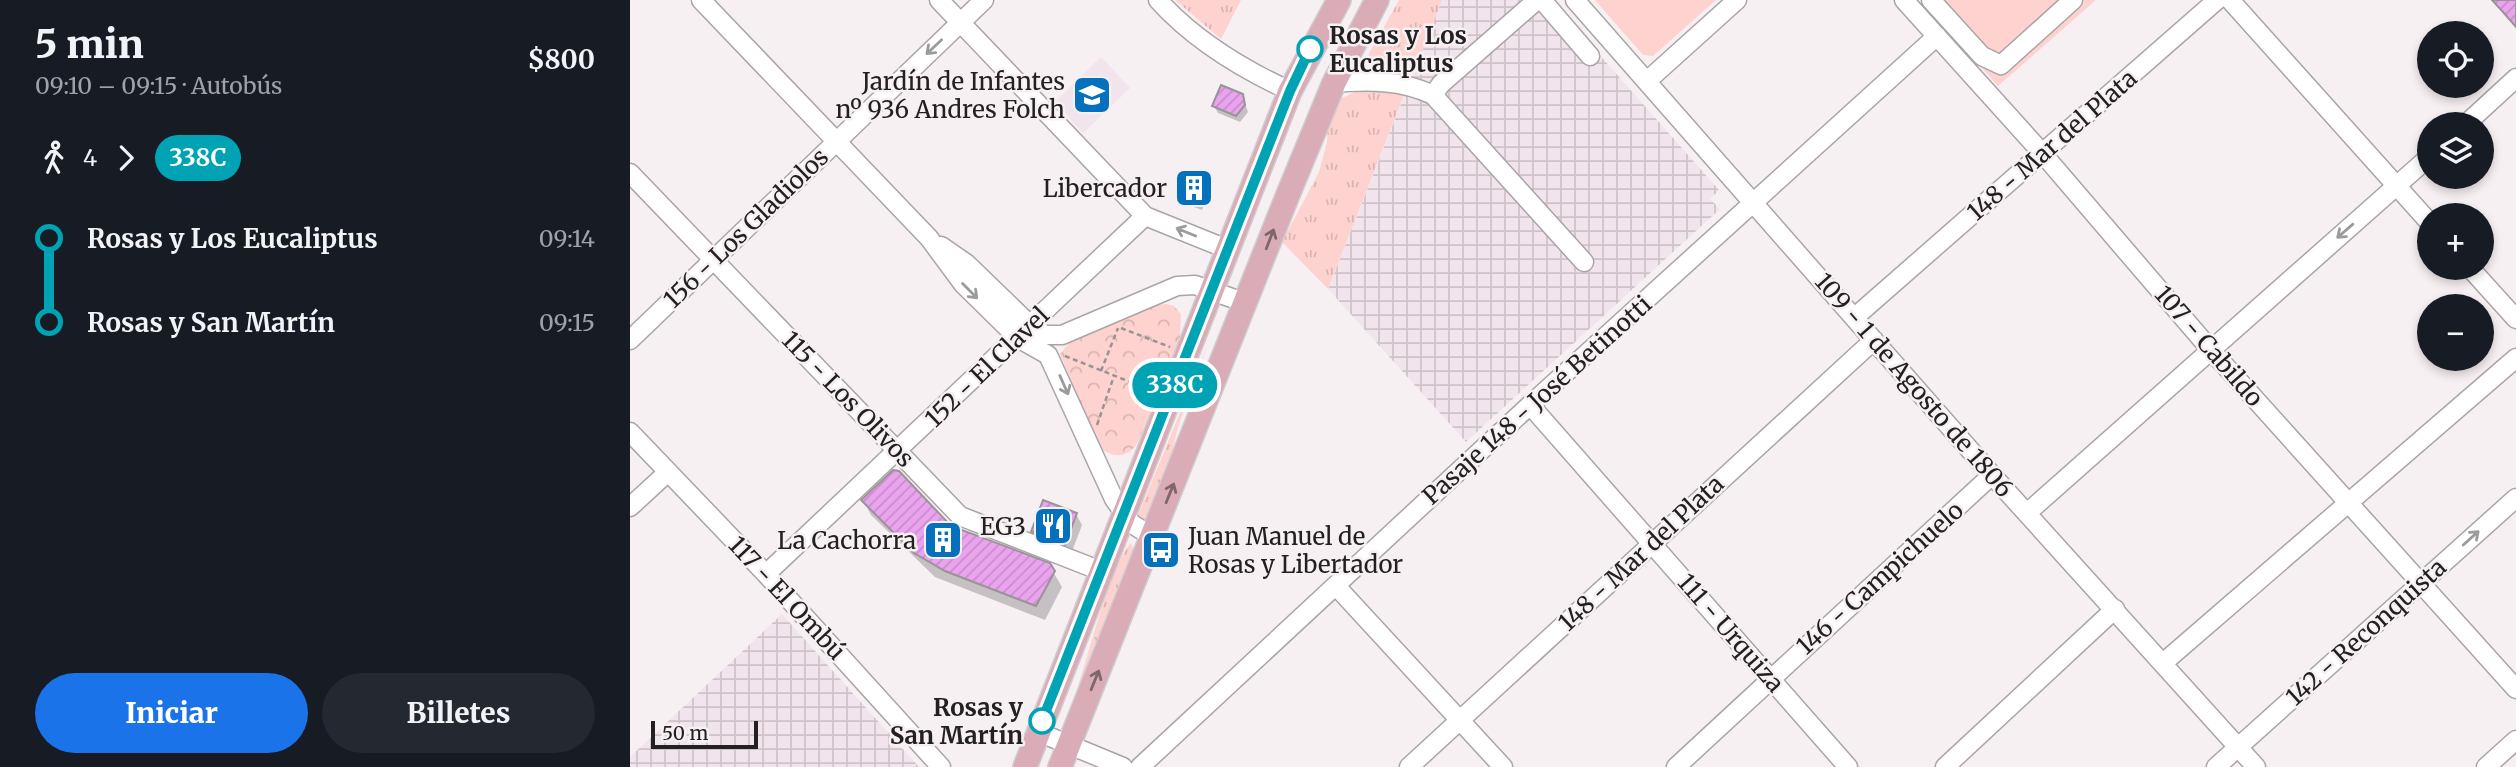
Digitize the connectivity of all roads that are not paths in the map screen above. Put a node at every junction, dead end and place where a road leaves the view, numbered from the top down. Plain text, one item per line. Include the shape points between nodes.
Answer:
1 (701, 0) edge
2 (939, 0) edge
3 (984, 0) edge
4 (1158, 0) edge
5 (1339, 0) edge
6 (1377, 0) edge
7 (1540, 0) edge
8 (1575, 0) edge
9 (1737, 0) edge
10 (1904, 0) edge
11 (1931, 0) edge
12 (2073, 0) edge
13 (2217, 0) edge
14 (2230, 0) edge
15 (960, 22) junction
16 (1937, 36) junction
17 (1590, 56) dead end
18 (2516, 78) edge
19 (1647, 81) junction
20 (1334, 83) junction
21 (1290, 91) junction
22 (1433, 95) junction
23 (2479, 112) edge
24 (836, 139) junction
25 (2043, 154) junction
26 (2417, 169) edge
27 (630, 173) edge
28 (2397, 187) junction
29 (1755, 204) junction
30 (2417, 209) edge
31 (1145, 216) junction
32 (1227, 249) junction
33 (713, 260) junction
34 (1584, 262) dead end
35 (2481, 280) edge
36 (1212, 290) junction
37 (1246, 303) junction
38 (1854, 317) junction
39 (2516, 319) edge
40 (1024, 332) junction
41 (630, 340) edge
42 (1874, 340) junction
43 (2210, 349) junction
44 (2516, 358) edge
45 (1530, 405) junction
46 (630, 432) edge
47 (899, 450) junction
48 (668, 472) junction
49 (1992, 475) junction
50 (2516, 498) edge
51 (2348, 501) junction
52 (630, 507) edge
53 (2027, 513) junction
54 (1124, 514) junction
55 (1153, 537) junction
56 (1653, 541) junction
57 (1101, 571) junction
58 (766, 575) junction
59 (2421, 582) junction
60 (1336, 586) junction
61 (2115, 609) junction
62 (2163, 663) junction
63 (1770, 678) junction
64 (2516, 690) edge
65 (1460, 720) junction
66 (1038, 732) junction
67 (2516, 740) edge
68 (1069, 743) junction
69 (2238, 747) junction
70 (941, 767) edge
71 (1025, 767) edge
72 (1060, 767) edge
73 (1123, 767) edge
74 (1140, 767) edge
75 (1409, 767) edge
76 (1503, 767) edge
77 (1675, 767) edge
78 (1848, 767) edge
79 (1945, 767) edge
80 (2216, 767) edge
81 (2256, 767) edge
82 (2486, 767) edge

1 - 24 street
2 - 15 street
3 - 15 street, 156 - Los Gladiolos
4 - 21 street via 1211,46
5 - 21 main road
6 - 20 main road
7 - 17 street
7 - 22 street
8 - 19 street, 109 - 1 de Agosto de 1806
9 - 19 street
10 - 16 street, 107 - Cabildo
11 - 12 street via 1987,61 2001,65
13 - 25 street, 148 - Mar del Plata
14 - 28 street
15 -> 24 street, 156 - Los Gladiolos
15 - 31 street
16 - 25 street, 107 - Cabildo
16 - 29 street, Pasaje 148 - José Betinotti
18 - 23 street
19 - 29 street, 109 - 1 de Agosto de 1806
20 - 22 street via 1384,81
37 -> 20 main road
21 - 32 main road
22 - 34 street
24 - 33 street, 156 - Los Gladiolos
24 - 40 street via 929,238 967,264
25 - 38 street, 148 - Mar del Plata
25 - 43 street, 107 - Cabildo
26 - 28 street
27 - 33 street, 115 - Los Olivos
28 - 30 street
28 -> 43 street
29 - 38 street, 109 - 1 de Agosto de 1806
29 - 45 street, Pasaje 148 - José Betinotti
32 -> 31 street
31 - 40 street, 152 - El Clavel
32 - 36 main road
33 - 41 street, 156 - Los Gladiolos
33 - 47 street, 115 - Los Olivos
35 - 39 street
36 - 37 street
36 - 40 street via 1177,286 1062,335
36 - 54 main road
55 -> 37 main road
38 - 42 street, 109 - 1 de Agosto de 1806
40 - 47 street, 152 - El Clavel
40 -> 54 street via 1054,364
42 - 49 street, 109 - 1 de Agosto de 1806
42 - 56 street, 148 - Mar del Plata
43 - 51 street, 107 - Cabildo
43 - 53 street
44 - 51 street
45 - 56 street, 111 - Urquiza
45 - 60 street, Pasaje 148 - José Betinotti
46 - 48 street, 117 - El Ombú
47 - 57 street, 115 - Los Olivos via 960,516
47 - 58 street, 152 - El Clavel
48 - 52 street
48 - 58 street, 117 - El Ombú
49 - 53 street, 109 - 1 de Agosto de 1806
49 - 63 street, 146 - Campichuelo
59 -> 50 street, 142 - Reconquista
51 - 59 street, 107 - Cabildo
51 - 62 street
53 - 61 street, 109 - 1 de Agosto de 1806
54 - 55 street
54 - 57 main road
68 -> 55 main road
56 - 63 street, 111 - Urquiza
56 - 65 street, 148 - Mar del Plata
57 - 66 main road
58 - 70 street, 117 - El Ombú
59 - 64 street, 107 - Cabildo
59 - 69 street, 142 - Reconquista
60 - 65 street
60 - 74 street, Pasaje 148 - José Betinotti
61 - 62 street, 109 - 1 de Agosto de 1806
61 - 79 street
62 - 69 street, 109 - 1 de Agosto de 1806
63 - 77 street, 146 - Campichuelo
63 - 78 street, 111 - Urquiza
65 - 75 street, 148 - Mar del Plata
65 - 76 street
66 - 68 street
66 - 71 main road
67 - 82 street
68 - 72 main road
68 - 73 street
69 - 80 street, 142 - Reconquista
69 - 81 street, 109 - 1 de Agosto de 1806

